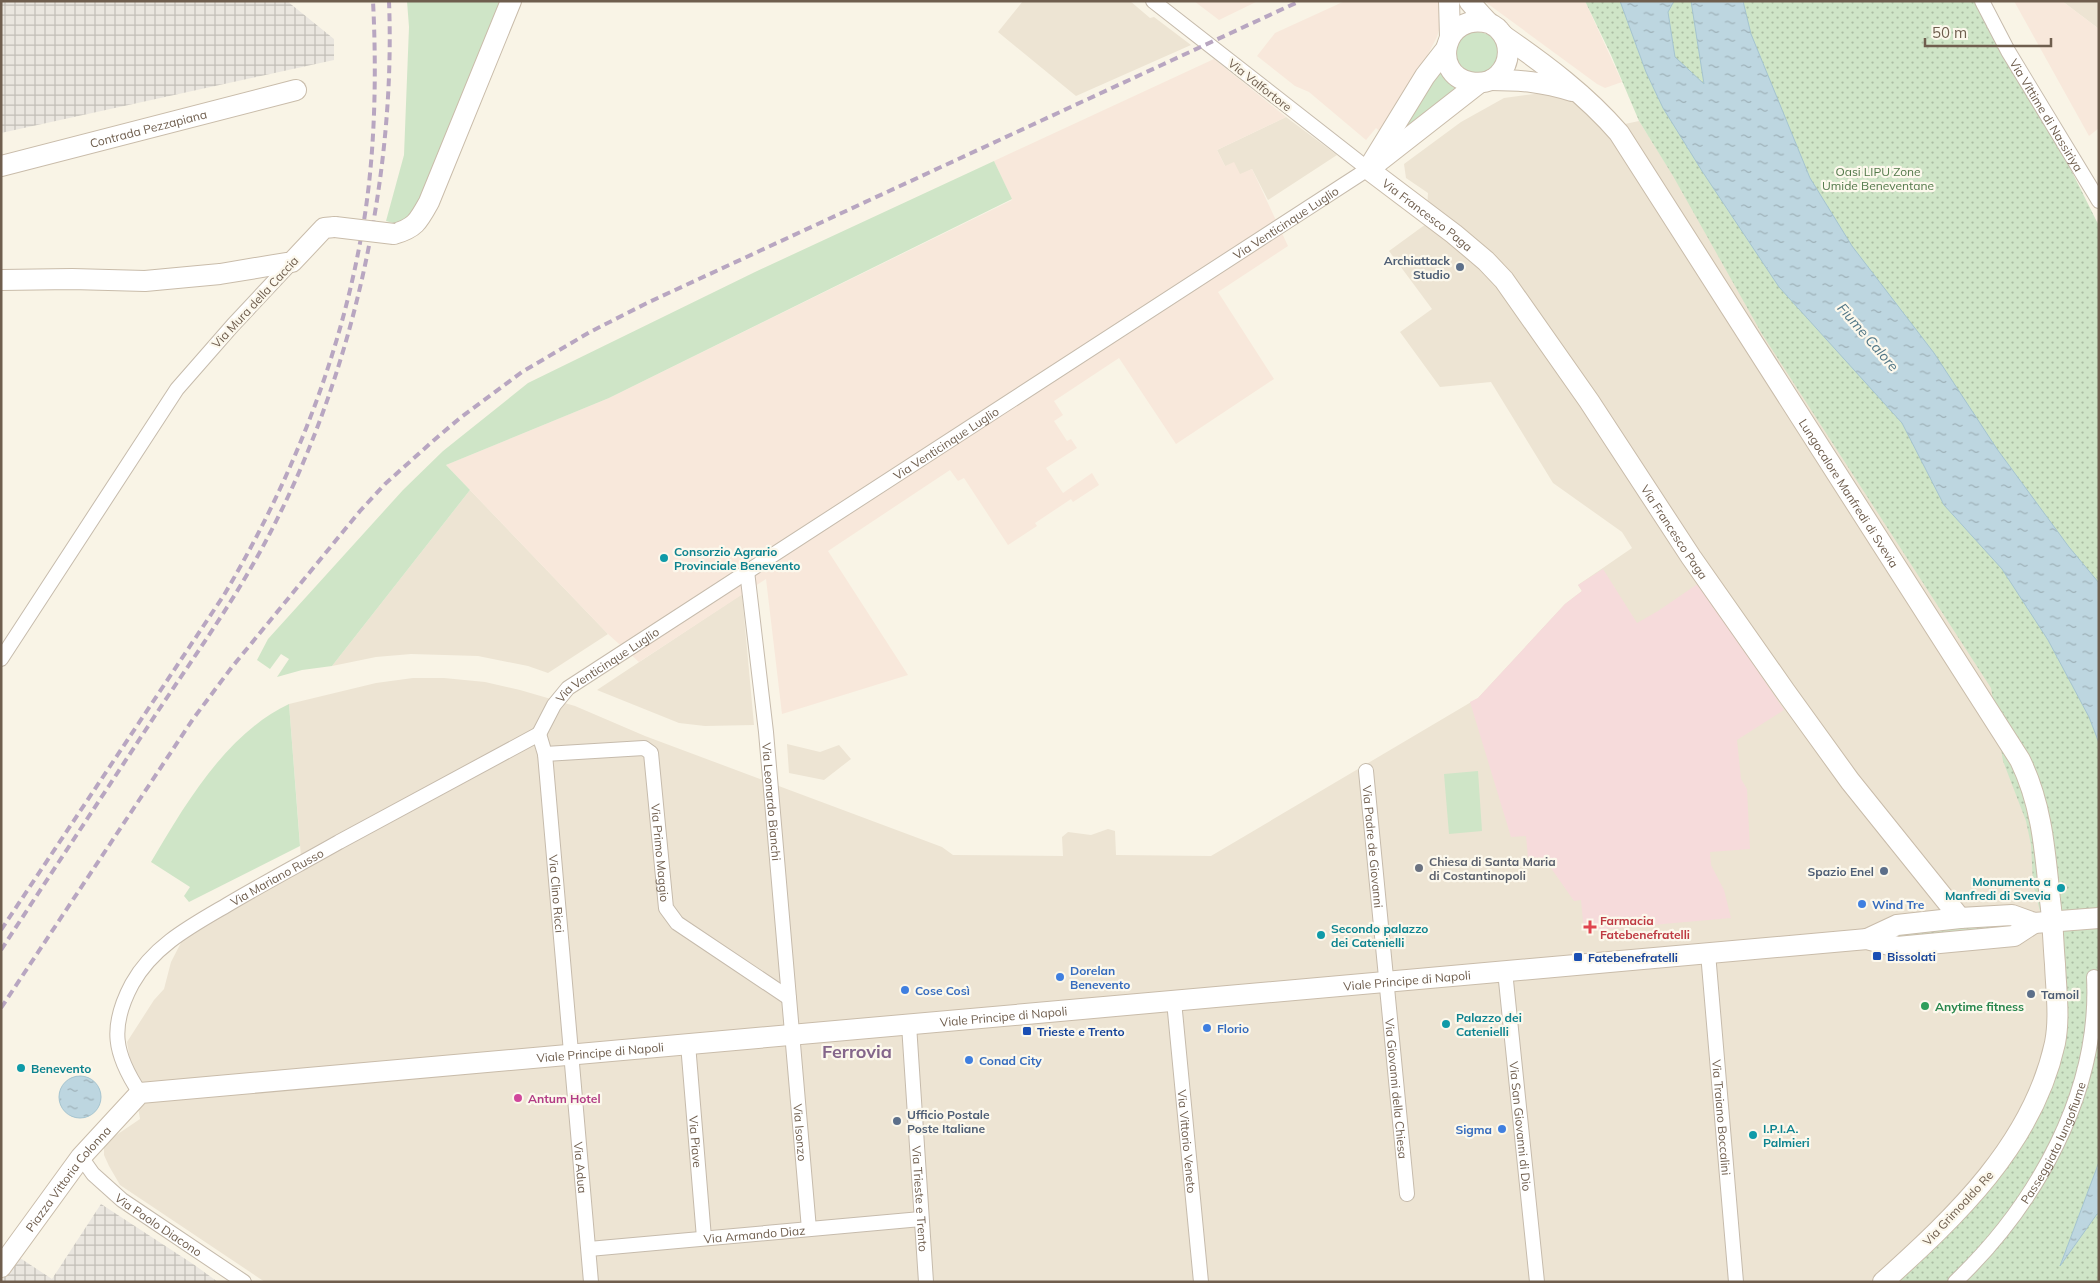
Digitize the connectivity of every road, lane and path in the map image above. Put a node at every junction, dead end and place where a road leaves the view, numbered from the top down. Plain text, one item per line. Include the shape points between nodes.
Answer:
1 (511, 1) edge
2 (1153, 1) edge
3 (1450, 1) edge
4 (1469, 1) edge
5 (1982, 1) edge
6 (1496, 29) junction
7 (1448, 43) junction
8 (1485, 82) junction
9 (296, 90) dead end
10 (1578, 93) junction
11 (1, 166) edge
12 (1368, 169) junction
13 (2099, 201) edge
14 (292, 262) junction
15 (1, 280) edge
16 (748, 571) junction
17 (1, 659) edge
18 (539, 734) junction
19 (544, 754) junction
20 (1366, 771) dead end
21 (1960, 918) junction
22 (2099, 918) edge
23 (2032, 924) junction
24 (1888, 937) junction
25 (1708, 953) junction
26 (1505, 972) junction
27 (2094, 977) dead end
28 (1388, 982) junction
29 (789, 998) junction
30 (1174, 1001) junction
31 (908, 1025) junction
32 (793, 1035) junction
33 (688, 1044) junction
34 (572, 1055) junction
35 (140, 1093) junction
36 (81, 1157) junction
37 (1407, 1194) dead end
38 (921, 1219) junction
39 (809, 1228) junction
40 (704, 1238) junction
41 (589, 1249) junction
42 (1, 1267) edge
43 (244, 1282) edge
44 (591, 1282) edge
45 (926, 1282) edge
46 (1201, 1282) edge
47 (1537, 1282) edge
48 (1736, 1282) edge
49 (1882, 1282) edge
50 (1955, 1282) edge

1 - 14 street, Via Mura della Caccia, bridge via 428,202 413,227 394,234 324,228
2 - 12 street, Via Valfortore
3 - 7 street
4 - 6 street, Lungocalore Manfredi di Svevia
5 - 13 street, Via Vittime di Nassiriya via 2008,51
6 - 7 street via 1471,21 1462,24
6 - 8 street via 1508,46 1508,56 1499,74
6 - 10 street, Lungocalore Manfredi di Svevia
7 - 8 street via 1447,60 1455,74 1469,82
7 - 12 street, Via Venticinque Luglio
8 - 10 street, Lungocalore Manfredi di Svevia via 1531,81
8 - 12 street, Via Venticinque Luglio
9 - 11 street, Contrada Pezzapiana
10 - 23 street, Lungocalore Manfredi di Svevia via 1597,108 1619,134 2020,760 2038,805
12 - 16 street, Via Venticinque Luglio
12 - 21 street, Via Francesco Paga via 1454,234 1504,280 1785,692 1850,781
14 - 15 street via 220,274 145,281
14 - 17 street, Via Mura della Caccia via 178,389
16 - 18 street, Via Venticinque Luglio via 568,688 554,705
16 - 29 street, Via Leonardo Bianchi via 766,732
18 - 19 street, Via Clino Ricci
18 - 35 street, Via Mariano Russo via 252,889 182,931 160,949 133,983 123,1003 117,1027 118,1046 126,1072
19 - 29 street, Via Primo Maggio via 644,748 651,753 666,908 678,923
19 - 34 street, Via Clino Ricci
20 - 28 street, Via Padre de Giovanni
21 - 23 street via 2012,915
21 - 24 street via 1897,925
22 - 23 street
23 - 24 street via 2014,936 1897,947
23 - 49 street, Via Grimoaldo Re via 2058,1022 2045,1079 2019,1132 1988,1177 1938,1233
24 - 25 street, Viale Principe di Napoli
25 - 26 street, Viale Principe di Napoli
25 - 48 street, Via Traiano Boccalini
26 - 28 street, Viale Principe di Napoli
26 - 47 street, Via San Giovanni di Dio
27 - 50 street, Passeggiata lungofiume via 2088,1059 2062,1137 2031,1190 2000,1232
28 - 30 street, Viale Principe di Napoli
28 - 37 street, Via Giovanni della Chiesa
29 - 32 street, Via Leonardo Bianchi
30 - 31 street, Viale Principe di Napoli
30 - 46 street, Via Vittorio Veneto
31 - 32 street, Viale Principe di Napoli
31 - 38 street, Via Trieste e Trento
32 - 33 street, Viale Principe di Napoli
32 - 39 street, Via Isonzo
33 - 34 street, Viale Principe di Napoli
33 - 40 street, Via Piave
34 - 35 street, Viale Principe di Napoli
34 - 41 street, Via Adua
35 - 36 street, Piazza Vittoria Colonna
36 - 42 street, Piazza Vittoria Colonna
36 - 43 street, Via Paolo Diacono via 93,1174 122,1200
38 - 39 street, Via Armando Diaz
38 - 45 street, Via Trieste e Trento
39 - 40 street, Via Armando Diaz
40 - 41 street, Via Armando Diaz
41 - 44 street, Via Adua

